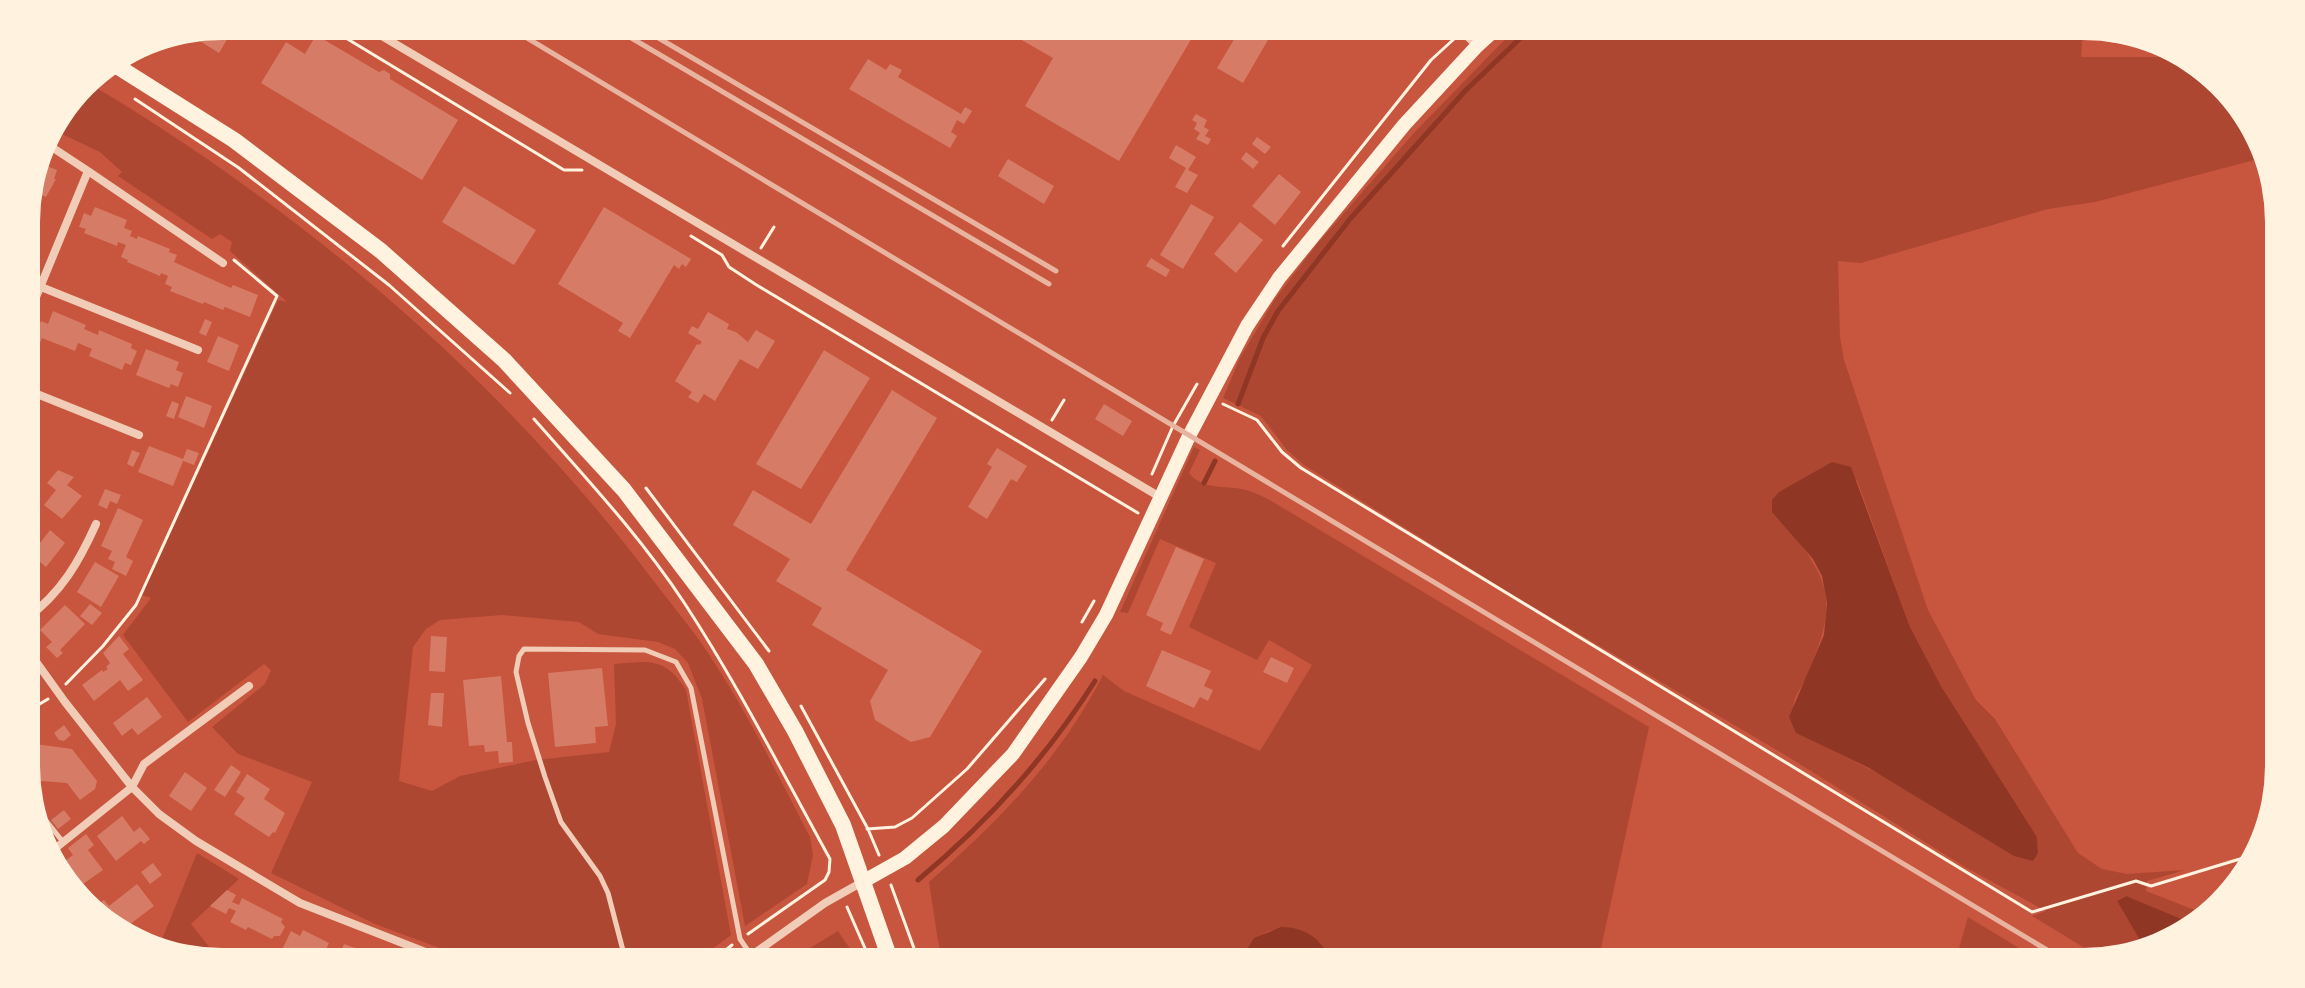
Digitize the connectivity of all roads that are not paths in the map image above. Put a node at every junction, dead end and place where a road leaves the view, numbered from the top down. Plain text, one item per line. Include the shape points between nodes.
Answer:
1 (388, 40) edge
2 (1471, 40) edge
3 (1484, 40) edge
4 (1477, 46) junction
5 (123, 70) edge
6 (55, 149) edge
7 (88, 171) junction
8 (223, 263) road end
9 (41, 287) joint
10 (198, 350) dead end
11 (40, 395) edge
12 (139, 435) dead end
13 (1160, 497) junction
14 (96, 524) dead end
15 (40, 609) edge
16 (40, 667) edge
17 (249, 686) dead end
18 (132, 787) junction
19 (50, 825) edge
20 (64, 842) junction
21 (59, 846) edge
22 (864, 881) junction
23 (415, 948) edge
24 (622, 948) edge
25 (746, 948) edge
26 (761, 948) edge
27 (886, 948) edge

1 - 13 street
2 - 4 street
3 - 4 main road
4 - 13 main road via 1404,125 1279,278 1247,326
5 - 22 main road via 234,140 357,233 504,360 624,490 756,664 795,731
6 - 7 street
7 - 8 street
7 - 9 street
9 - 10 street
11 - 12 street
13 - 22 main road via 1106,615 1013,754 944,826 905,858
14 - 15 street via 75,569
16 - 18 street
17 - 18 street via 144,764
18 - 20 street
18 - 23 street via 196,841 300,903
19 - 20 lane
20 - 21 street
22 - 26 street
22 - 27 main road
24 - 25 lane via 608,893 561,822 545,777 516,672 524,649 645,650 676,662 691,688 740,939

